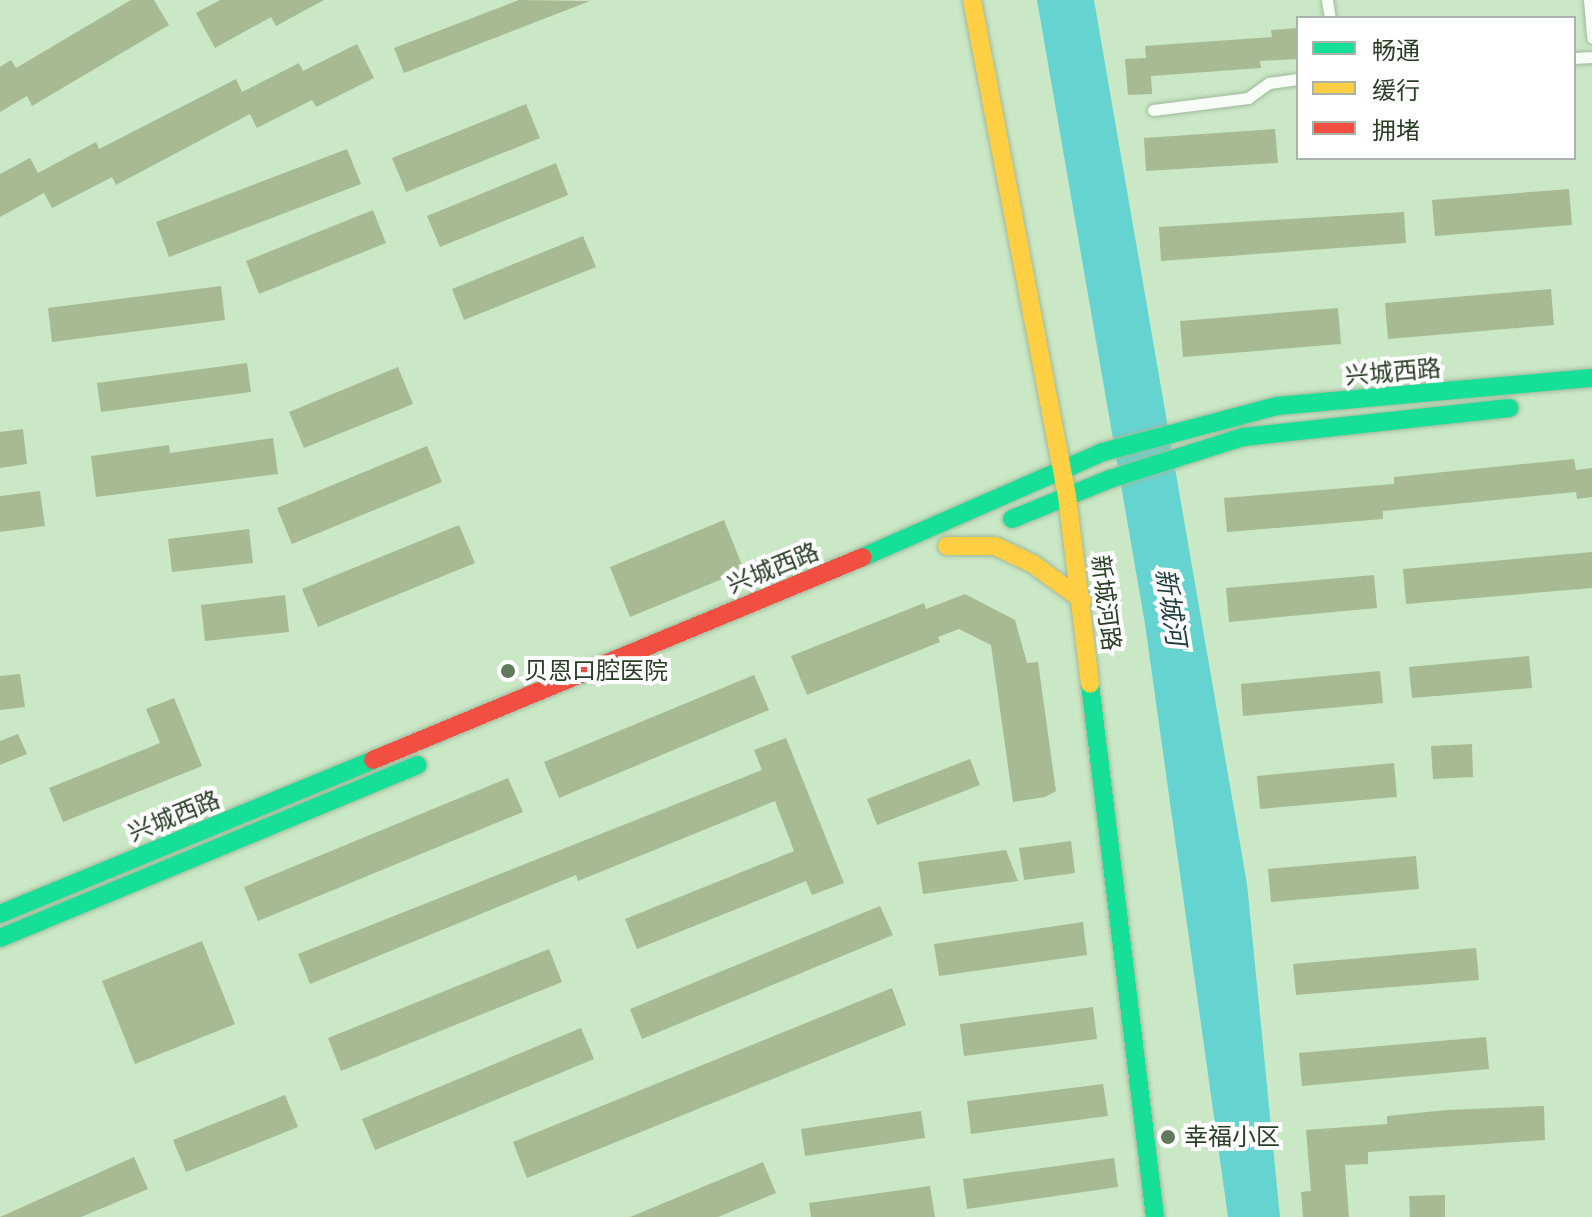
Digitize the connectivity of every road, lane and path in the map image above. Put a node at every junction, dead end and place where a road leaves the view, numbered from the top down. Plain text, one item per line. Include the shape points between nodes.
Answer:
1 (972, 0) edge
2 (1589, 0) edge
3 (1592, 38) edge
4 (1296, 79) edge
5 (1153, 110) dead end
6 (1592, 378) edge
7 (1530, 406) dead end
8 (1062, 473) junction
9 (1067, 496) junction
10 (1082, 600) junction
11 (437, 757) dead end
12 (0, 914) edge
13 (0, 938) edge
14 (1155, 1217) edge

1 - 8 street, 新城河路
2 - 3 lane
4 - 5 lane via 1269,83 1248,98
6 - 8 street, 兴城西路 via 1277,406 1103,452
7 - 9 street, 兴城西路 via 1243,437
8 - 9 street, 新城河路
8 - 12 street, 兴城西路
9 - 10 street, 新城河路
9 - 10 street, 兴城西路 via 940,549 995,546 1033,564
10 - 14 street, 新城河路
11 - 13 street, 兴城西路

